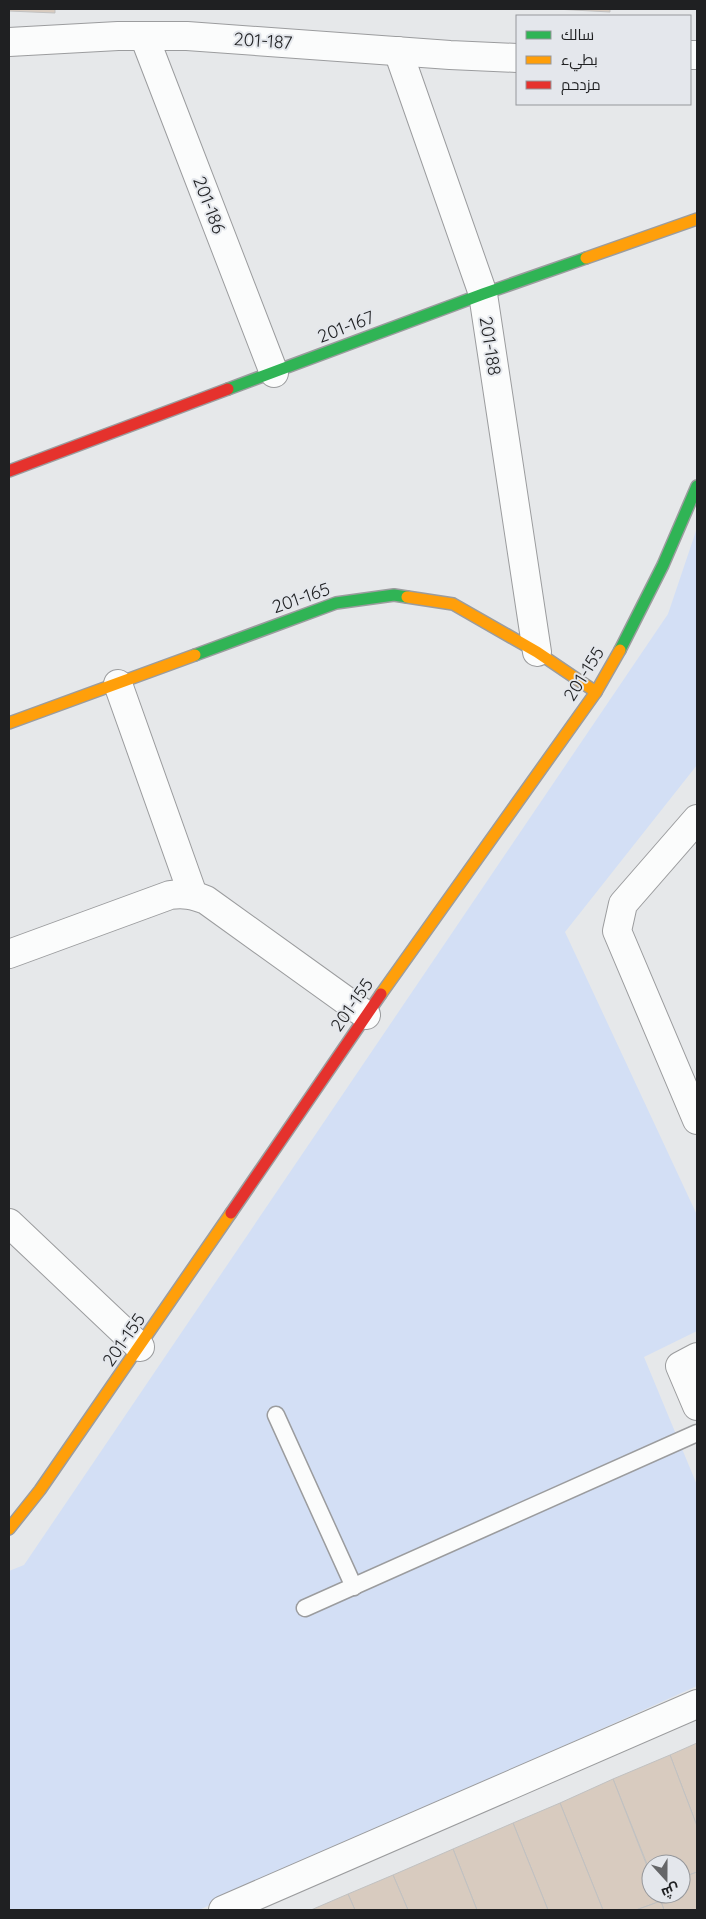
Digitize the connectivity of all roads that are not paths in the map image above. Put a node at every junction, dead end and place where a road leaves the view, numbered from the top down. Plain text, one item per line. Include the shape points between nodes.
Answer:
1 (144, 36) junction
2 (9, 42) edge
3 (398, 51) junction
4 (516, 58) edge
5 (697, 219) edge
6 (483, 294) junction
7 (274, 373) junction
8 (9, 471) edge
9 (697, 486) edge
10 (537, 652) junction
11 (118, 684) junction
12 (596, 692) junction
13 (9, 723) edge
14 (697, 819) edge
15 (194, 895) junction
16 (9, 954) edge
17 (366, 1015) junction
18 (697, 1120) edge
19 (9, 1223) edge
20 (140, 1348) junction
21 (697, 1358) edge
22 (697, 1406) edge
23 (276, 1415) dead end
24 (697, 1433) edge
25 (9, 1529) edge
26 (354, 1587) junction
27 (305, 1608) dead end
28 (697, 1704) edge
29 (224, 1910) edge

1 - 2 street, 201-187
1 - 3 street, 201-187 via 187,36
1 - 7 street, 201-186
3 - 4 street, 201-187
3 - 6 street, 201-188
5 - 6 street, 201-167
6 - 7 street, 201-167
6 - 10 street, 201-188
7 - 8 street, 201-167
9 - 12 street, 201-155 via 655,584
10 - 11 street, 201-165 via 453,604 394,595 336,603
10 - 12 street, 201-165
11 - 13 street, 201-165
11 - 15 street
12 - 17 street, 201-155
14 - 18 street via 623,904 617,931
15 - 16 street via 170,895
15 - 17 street via 206,900
17 - 20 street, 201-155
19 - 20 street
20 - 25 street, 201-155
21 - 22 street via 680,1366
23 - 26 lane
24 - 26 lane
26 - 27 lane
28 - 29 street

